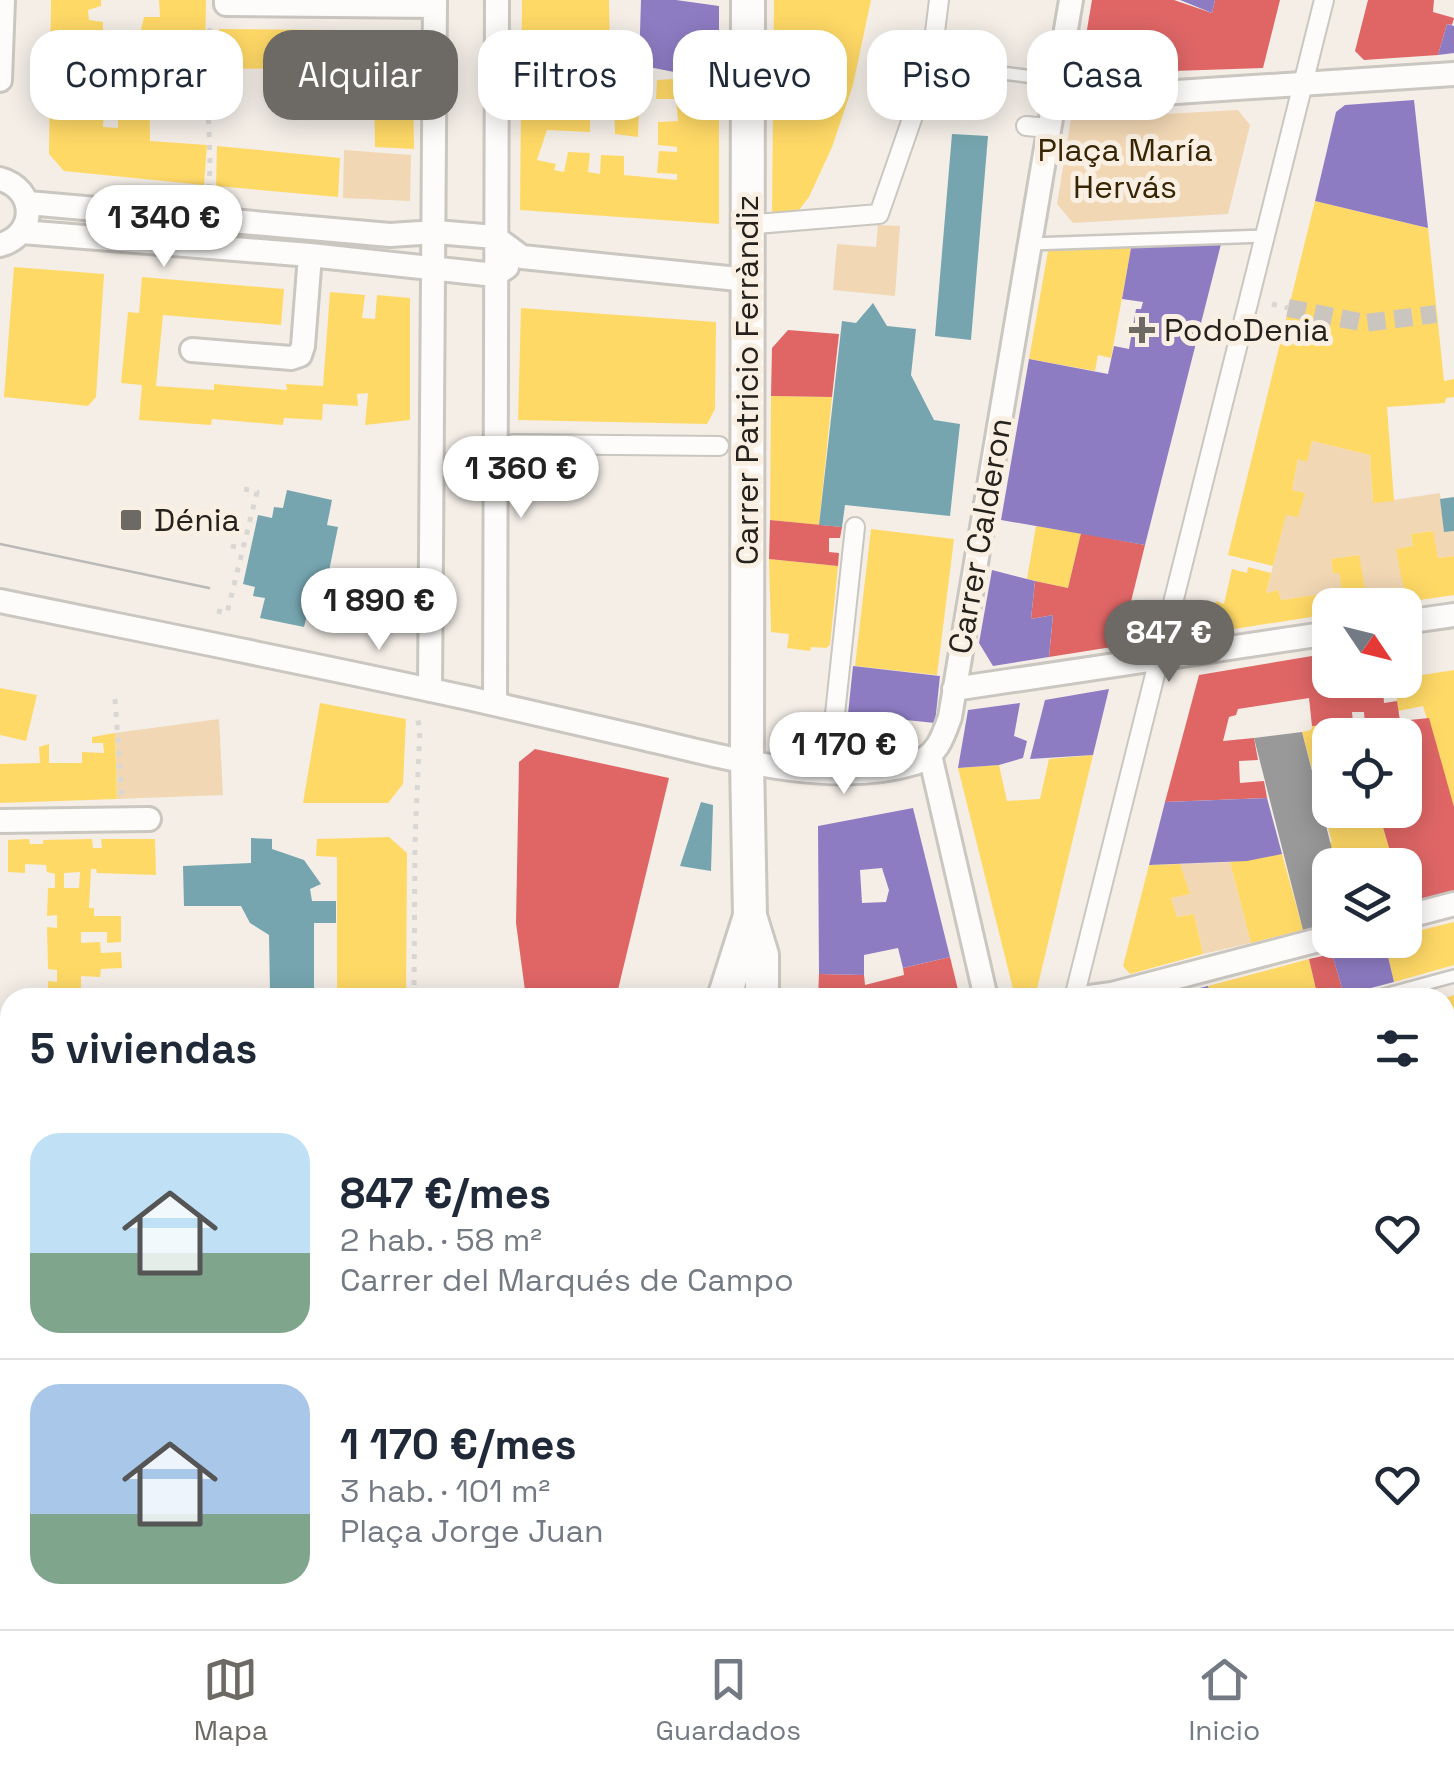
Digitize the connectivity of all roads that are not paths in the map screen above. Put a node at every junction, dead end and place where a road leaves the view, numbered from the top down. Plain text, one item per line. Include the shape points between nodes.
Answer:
1 (3, 0) edge
2 (498, 0) edge
3 (748, 0) edge
4 (939, 0) edge
5 (1071, 0) edge
6 (1324, 0) edge
7 (436, 3) edge
8 (222, 7) edge
9 (935, 30) edge
10 (1066, 30) edge
11 (1454, 74) edge
12 (0, 80) edge
13 (1303, 84) junction
14 (1178, 87) edge
15 (912, 120) edge
16 (1041, 120) edge
17 (0, 179) edge
18 (28, 203) junction
19 (757, 224) dead end
20 (22, 232) junction
21 (436, 232) junction
22 (1265, 236) junction
23 (495, 238) junction
24 (1030, 244) junction
25 (0, 245) edge
26 (310, 254) junction
27 (522, 256) junction
28 (436, 270) junction
29 (494, 275) junction
30 (748, 280) junction
31 (192, 350) dead end
32 (513, 444) dead end
33 (719, 446) dead end
34 (855, 527) dead end
35 (0, 602) edge
36 (1454, 615) edge
37 (1422, 620) edge
38 (1312, 637) edge
39 (1158, 660) junction
40 (430, 690) junction
41 (954, 690) junction
42 (495, 704) junction
43 (930, 756) junction
44 (747, 761) junction
45 (829, 770) junction
46 (149, 819) dead end
47 (0, 822) edge
48 (1454, 904) edge
49 (1422, 912) edge
50 (750, 916) junction
51 (1312, 942) edge
52 (1454, 976) edge
53 (727, 988) edge
54 (762, 988) edge
55 (984, 988) edge
56 (1076, 988) edge
57 (1135, 988) edge
58 (1410, 988) edge

1 - 12 street
2 - 23 street
3 - 30 main road, Carrer Patricio Ferràndiz
4 - 9 street
5 - 10 street, Carrer Calderon
6 - 13 street
7 - 8 street
7 - 21 street
11 - 13 street
13 - 14 street
13 - 22 street
15 - 19 street via 879,214
16 - 24 street, Carrer Calderon
17 - 18 street via 15,184
18 - 20 street
18 - 21 street via 390,236
20 - 25 street
20 - 26 street
21 - 23 street
21 - 28 street
22 - 24 lane
22 - 39 street
23 - 27 street
23 - 29 street
24 - 41 street, Carrer Calderon
26 - 28 street
26 - 31 street via 300,355
27 - 29 street
27 - 30 street
28 - 29 street
28 - 40 street
29 - 42 street
30 - 44 main road, Carrer Patricio Ferràndiz
32 - 33 street
34 - 45 street
35 - 40 street
36 - 37 street
38 - 39 street
39 - 41 street
39 - 56 street
40 - 42 street
41 - 43 street, Carrer Calderon via 943,738
42 - 44 street via 573,713
43 - 45 street via 894,768
43 - 55 street
44 - 45 street
44 - 50 main road, Carrer Patricio Ferràndiz
46 - 47 street
48 - 49 street
50 - 53 main road
50 - 54 main road via 762,955
51 - 57 street
52 - 58 lane

